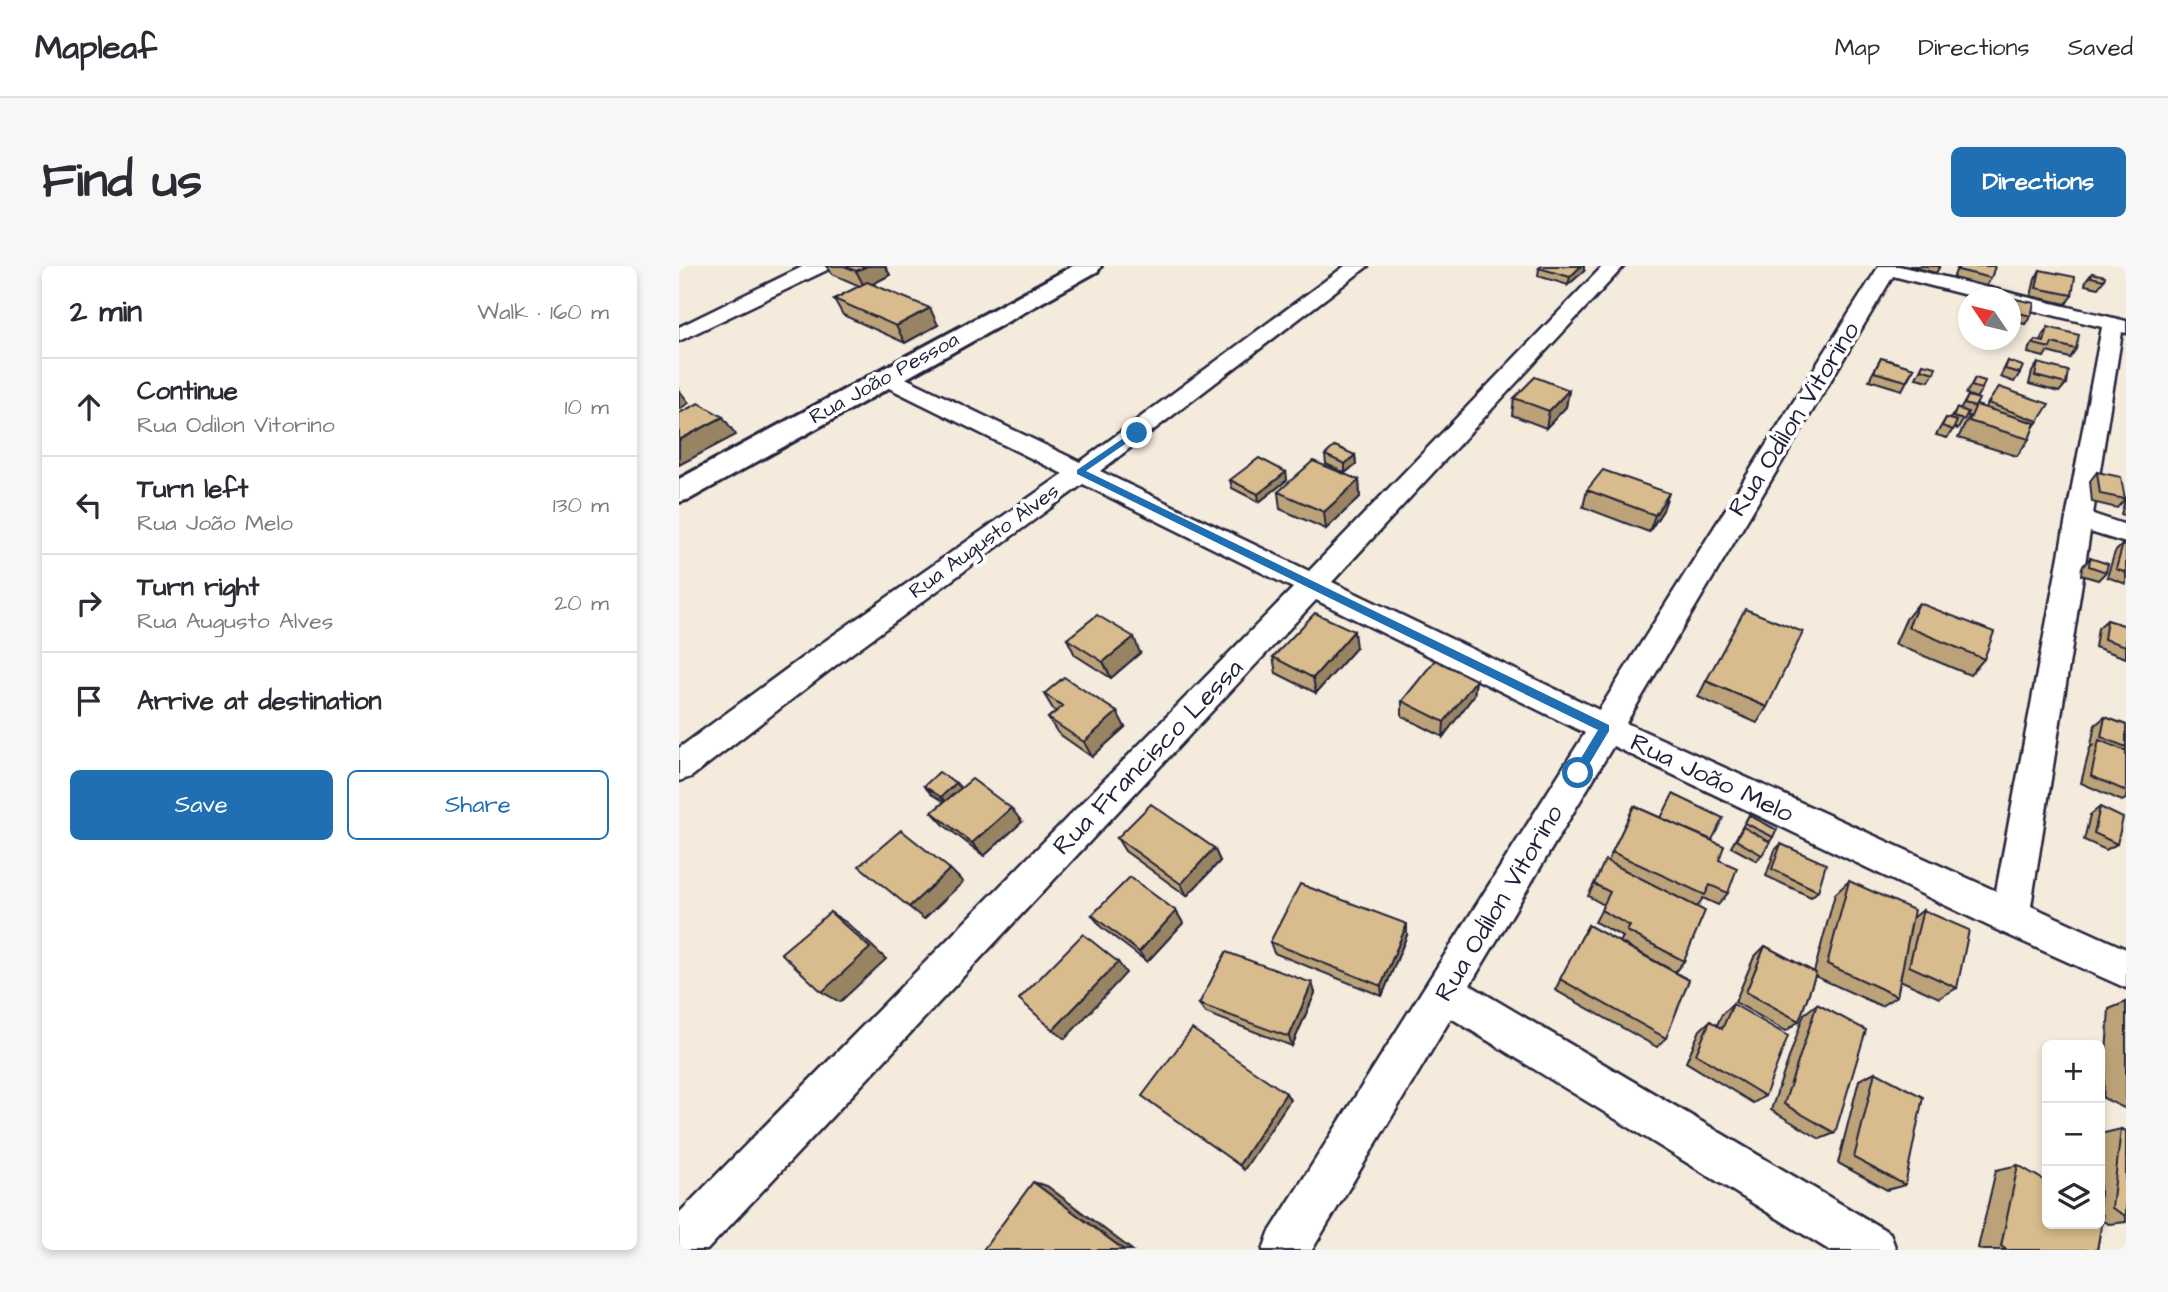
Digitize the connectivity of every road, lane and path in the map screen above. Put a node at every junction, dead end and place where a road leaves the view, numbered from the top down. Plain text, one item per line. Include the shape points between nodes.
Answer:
1 (820, 266) edge
2 (1090, 266) edge
3 (1358, 266) edge
4 (1614, 266) edge
5 (1960, 287) edge
6 (2021, 301) edge
7 (2120, 325) edge
8 (679, 335) edge
9 (885, 377) junction
10 (2114, 393) edge
11 (1080, 472) junction
12 (679, 492) edge
13 (2080, 519) junction
14 (2126, 534) edge
15 (1313, 585) junction
16 (1605, 728) junction
17 (679, 767) edge
18 (2010, 917) junction
19 (2126, 969) edge
20 (1445, 992) junction
21 (679, 1246) edge
22 (1286, 1250) edge
23 (1873, 1250) edge

1 - 8 street
2 - 9 street, Rua João Pessoa
3 - 11 street, Rua Augusto Alves
4 - 15 street, Rua Francisco Lessa
5 - 16 street, Rua Odilon Vitorino via 1887,269
6 - 7 street
7 - 10 street
9 - 11 street, Rua João Melo
9 - 12 street, Rua João Pessoa
10 - 13 street
11 - 15 street, Rua João Melo
11 - 17 street, Rua Augusto Alves
13 - 14 street
13 - 18 street
15 - 16 street, Rua João Melo
15 - 21 street, Rua Francisco Lessa
16 - 18 street, Rua João Melo
16 - 20 street, Rua Odilon Vitorino
18 - 19 street, Rua João Melo
20 - 22 street, Rua Odilon Vitorino
20 - 23 street

